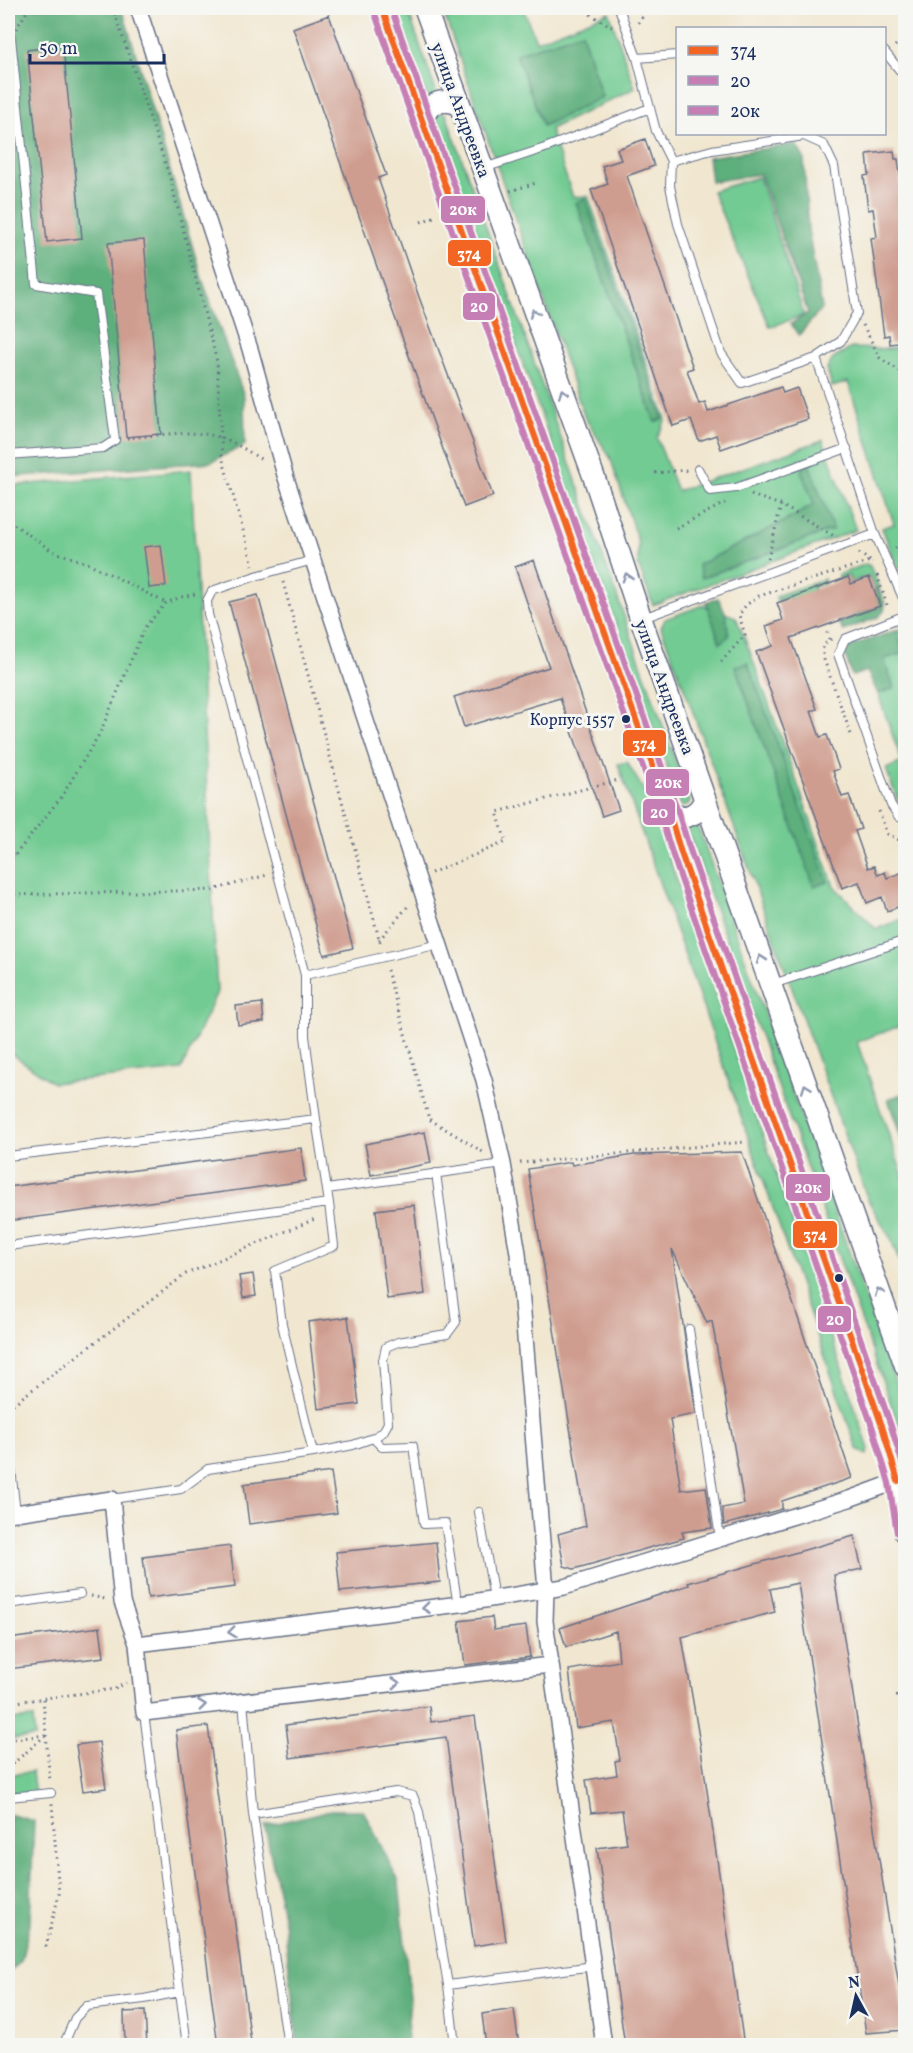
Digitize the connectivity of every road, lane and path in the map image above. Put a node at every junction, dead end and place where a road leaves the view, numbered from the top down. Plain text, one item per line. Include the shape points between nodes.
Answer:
1 (29, 8) edge
2 (113, 8) edge
3 (138, 8) edge
4 (382, 8) edge
5 (425, 8) edge
6 (619, 8) edge
7 (9, 38) edge
8 (886, 52) edge
9 (676, 55) edge
10 (637, 58) junction
11 (906, 78) edge
12 (459, 104) junction
13 (650, 108) junction
14 (422, 118) junction
15 (671, 161) junction
16 (482, 169) junction
17 (857, 313) junction
18 (816, 358) junction
19 (906, 375) edge
20 (221, 438) junction
21 (115, 440) junction
22 (847, 448) junction
23 (8, 455) edge
24 (698, 469) joint
25 (655, 472) dead end
26 (285, 475) junction
27 (736, 488) junction
28 (726, 503) dead end
29 (781, 505) junction
30 (8, 523) edge
31 (676, 528) dead end
32 (875, 534) junction
33 (846, 543) junction
34 (313, 560) junction
35 (870, 561) dead end
36 (279, 569) junction
37 (765, 573) junction
38 (256, 576) junction
39 (212, 591) junction
40 (759, 596) dead end
41 (166, 603) junction
42 (906, 605) edge
43 (906, 615) edge
44 (641, 619) junction
45 (827, 632) dead end
46 (830, 639) dead end
47 (906, 643) edge
48 (903, 653) dead end
49 (618, 780) dead end
50 (705, 799) junction
51 (669, 812) junction
52 (906, 819) edge
53 (898, 839) dead end
54 (906, 862) edge
55 (8, 864) edge
56 (278, 872) junction
57 (423, 889) junction
58 (8, 895) edge
59 (379, 940) junction
60 (906, 940) edge
61 (440, 944) junction
62 (384, 957) junction
63 (305, 975) junction
64 (770, 985) junction
65 (316, 1119) junction
66 (745, 1142) dead end
67 (8, 1156) edge
68 (503, 1164) junction
69 (435, 1173) junction
70 (327, 1189) junction
71 (329, 1203) junction
72 (8, 1245) edge
73 (689, 1329) dead end
74 (906, 1367) edge
75 (8, 1408) edge
76 (373, 1438) junction
77 (8, 1443) edge
78 (313, 1453) junction
79 (903, 1479) edge
80 (112, 1499) junction
81 (479, 1512) dead end
82 (12, 1514) edge
83 (906, 1532) edge
84 (720, 1538) junction
85 (546, 1590) junction
86 (80, 1594) joint
87 (494, 1598) junction
88 (122, 1602) junction
89 (8, 1604) edge
90 (460, 1604) junction
91 (137, 1644) junction
92 (550, 1665) junction
93 (140, 1676) junction
94 (906, 1695) edge
95 (896, 1696) dead end
96 (43, 1699) junction
97 (243, 1700) junction
98 (8, 1703) edge
99 (144, 1713) junction
100 (46, 1735) junction
101 (8, 1740) edge
102 (8, 1768) edge
103 (51, 1793) junction
104 (8, 1797) edge
105 (253, 1814) junction
106 (46, 1947) dead end
107 (594, 1966) junction
108 (448, 1984) junction
109 (180, 1992) junction
110 (63, 2046) edge
111 (187, 2046) edge
112 (288, 2046) edge
113 (455, 2046) edge
114 (604, 2046) edge

1 - 7 path
2 - 20 path via 170,178 217,362
3 - 26 street via 250,349
4 - 14 main road
5 - 12 main road, улица Андреевка
6 - 10 lane
7 - 21 lane via 36,284 96,294
8 - 11 lane
9 - 10 lane
10 - 13 lane
12 - 14 main road via 437,102
12 - 16 main road, улица Андреевка
13 - 15 lane
13 - 16 lane
14 - 51 main road
15 - 17 lane via 712,150 804,136 824,145 834,166
15 - 18 lane via 670,186 678,224 721,353 742,383
44 -> 16 main road, улица Андреевка
17 - 18 lane via 841,341
17 - 19 path via 880,358
18 - 22 lane
20 - 21 path via 190,433
20 - 26 path
20 - 38 path via 222,457
21 - 23 lane via 103,448
22 - 27 lane
22 - 32 lane
24 - 25 path
24 - 27 lane via 710,491
26 - 34 street
27 - 29 path
28 - 31 path
29 - 33 path
29 - 37 path
30 - 41 path via 52,551 90,564
32 - 33 lane
32 - 42 lane
33 - 35 path
33 - 37 lane
34 - 36 lane
34 - 57 street
36 - 38 lane
36 - 59 path
37 - 40 path
37 - 44 lane
38 - 39 lane
39 - 41 path
39 - 56 lane via 207,602 208,614
41 - 55 path via 145,627 100,733 63,796
43 - 52 lane via 844,639 838,654 891,805 899,818
44 - 50 main road, улица Андреевка
45 - 46 path
47 - 48 path
49 - 57 path via 497,812 506,842 430,873
50 - 51 main road via 695,814 686,818
64 -> 50 main road, улица Андреевка
51 - 79 main road
53 - 54 path
56 - 58 path via 213,890
56 - 63 lane
57 - 59 path
57 - 61 street
59 - 62 path
60 - 64 lane
61 - 62 lane
61 - 68 street via 484,1080
62 - 63 lane
62 - 68 path via 429,1119
63 - 65 lane via 304,1036
74 -> 64 main road, улица Андреевка
65 - 67 lane
65 - 70 lane
66 - 68 path
68 - 69 lane
68 - 85 street via 518,1253
69 - 70 lane
69 - 76 lane via 456,1322 447,1334 386,1347 383,1360 388,1423
70 - 71 lane
71 - 72 lane
71 - 75 path via 322,1216 186,1274
71 - 78 lane via 334,1246 275,1271 282,1324
73 - 84 lane
76 - 78 lane
76 - 90 lane via 382,1447 413,1446 424,1524 446,1523
77 - 82 lane
78 - 80 lane via 208,1469 181,1489
79 - 83 main road
79 - 84 street
80 - 82 street
80 - 88 street
81 - 87 lane
84 - 85 street
85 - 87 street
85 - 92 street
86 - 88 path
86 - 89 lane
87 - 90 street
88 - 91 street
90 -> 91 street
91 - 93 street
97 -> 92 street
92 - 107 street
93 - 96 path via 115,1689
93 - 99 street
94 - 95 path
96 - 98 path
96 - 100 path
99 -> 97 street
97 - 105 lane
99 - 109 lane
100 - 101 path
100 - 102 path
100 - 103 path
103 - 104 lane
103 - 106 path via 59,1894
105 - 108 lane via 396,1792 413,1796
105 - 112 lane
107 - 108 lane
107 - 114 street
108 - 113 lane
109 - 110 lane via 87,2007 75,2018
109 - 111 lane

